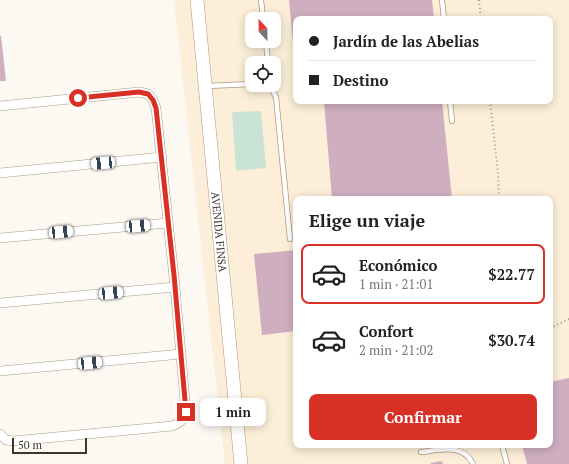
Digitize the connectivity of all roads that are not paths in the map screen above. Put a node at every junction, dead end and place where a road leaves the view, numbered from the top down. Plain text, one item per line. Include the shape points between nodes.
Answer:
1 (197, 0) edge
2 (261, 0) edge
3 (442, 0) edge
4 (263, 12) edge
5 (444, 16) edge
6 (245, 84) edge
7 (205, 86) junction
8 (274, 92) edge
9 (450, 104) edge
10 (0, 106) edge
11 (452, 121) dead end
12 (162, 157) junction
13 (0, 173) edge
14 (168, 223) junction
15 (0, 238) edge
16 (290, 239) dead end
17 (175, 287) junction
18 (0, 304) edge
19 (181, 354) junction
20 (0, 371) edge
21 (0, 434) edge
22 (503, 448) edge
23 (421, 452) dead end
24 (241, 464) edge
25 (473, 464) edge
26 (507, 464) edge

1 - 7 street, AVENIDA FINSA
2 - 4 lane
3 - 5 lane
6 - 7 lane
7 - 24 street, AVENIDA FINSA
8 - 16 lane
9 - 11 lane
10 - 12 street via 139,92 148,94 156,108
12 - 13 street
12 - 14 street
14 - 15 street
14 - 17 street
17 - 18 street
17 - 19 street
19 - 20 street
19 - 21 street via 186,412 184,419 179,423 172,426 14,441 6,440
22 - 26 lane
23 - 25 lane via 450,449 461,451

